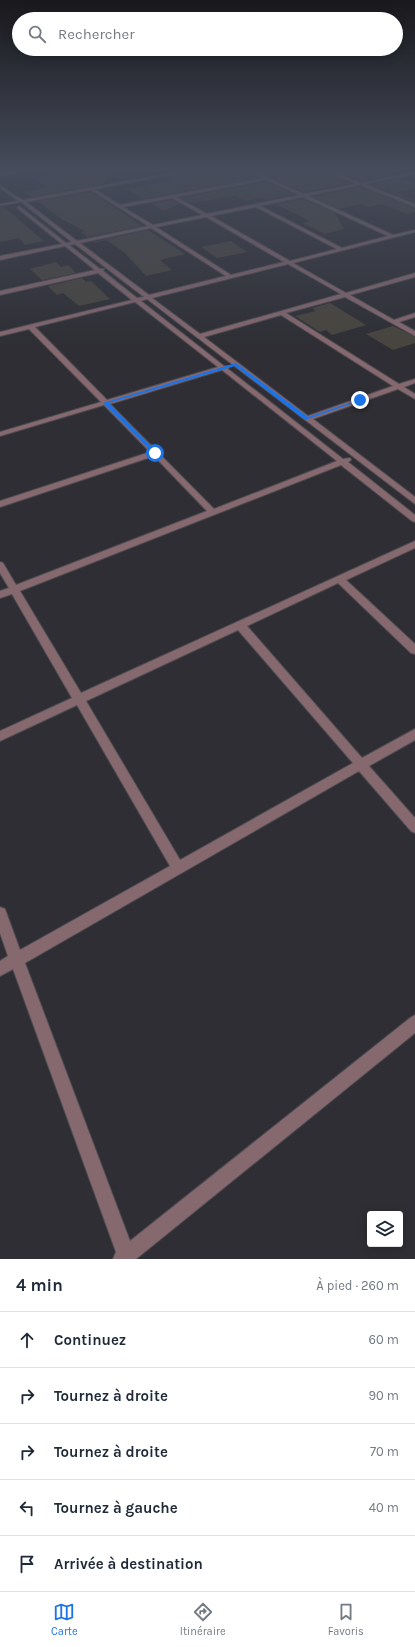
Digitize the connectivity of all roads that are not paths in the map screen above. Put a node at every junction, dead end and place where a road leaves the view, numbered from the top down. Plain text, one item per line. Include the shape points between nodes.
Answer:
1 (47, 229) edge
2 (58, 229) edge
3 (145, 229) edge
4 (156, 229) edge
5 (230, 229) edge
6 (301, 229) edge
7 (376, 229) edge
8 (415, 231) edge
9 (394, 237) junction
10 (77, 243) junction
11 (66, 245) junction
12 (343, 250) junction
13 (0, 253) edge
14 (2, 258) edge
15 (289, 262) junction
16 (110, 268) junction
17 (98, 271) junction
18 (415, 275) edge
19 (231, 277) junction
20 (0, 293) edge
21 (346, 295) junction
22 (148, 297) junction
23 (136, 300) junction
24 (282, 313) junction
25 (415, 315) edge
26 (393, 322) junction
27 (30, 326) junction
28 (0, 334) edge
29 (415, 334) edge
30 (199, 336) junction
31 (236, 364) junction
32 (223, 368) junction
33 (415, 381) edge
34 (400, 387) junction
35 (415, 396) edge
36 (106, 403) junction
37 (307, 419) junction
38 (0, 434) edge
39 (155, 453) junction
40 (356, 456) junction
41 (342, 462) junction
42 (415, 501) edge
43 (0, 504) edge
44 (213, 512) junction
45 (415, 519) edge
46 (415, 544) edge
47 (0, 565) edge
48 (339, 579) junction
49 (14, 589) junction
50 (0, 595) edge
51 (240, 625) junction
52 (415, 650) edge
53 (79, 699) junction
54 (415, 734) edge
55 (0, 736) edge
56 (361, 765) junction
57 (415, 827) edge
58 (178, 868) junction
59 (0, 914) edge
60 (17, 959) junction
61 (0, 969) edge
62 (415, 1022) edge
63 (124, 1257) edge

1 - 11 street
2 - 10 street
3 - 10 street
4 - 19 street
5 - 15 street
6 - 12 street
7 - 9 street
8 - 9 street
9 - 12 street
10 - 11 street
10 - 16 street
11 - 14 street
11 - 17 street
12 - 15 street
13 - 14 street
15 - 19 street
15 - 21 street
16 - 17 street
16 - 22 street
17 - 20 street
17 - 23 street
18 - 21 street
19 - 22 street
21 - 24 street
21 - 26 street
22 - 23 street
22 - 30 street
23 - 27 street
23 - 32 street
24 - 30 street
24 - 34 street
25 - 26 street
26 - 29 street
27 - 28 street
27 - 36 street
30 - 31 street
31 - 32 street
31 - 37 street
32 - 36 street
32 - 41 street
33 - 34 street
34 - 35 street
34 - 37 street
36 - 38 street
36 - 39 street
37 - 40 street
39 - 43 street
39 - 44 street
40 - 41 street
40 - 42 street
41 - 44 street
41 - 45 street
44 - 49 street
46 - 48 street
47 - 49 street
48 - 51 street
48 - 52 street
49 - 50 street
49 - 53 street
51 - 53 street
51 - 56 street
53 - 55 street
53 - 58 street
54 - 56 street
56 - 57 street
56 - 58 street
58 - 60 street
59 - 60 street
60 - 61 street
60 - 63 street
62 - 63 street

